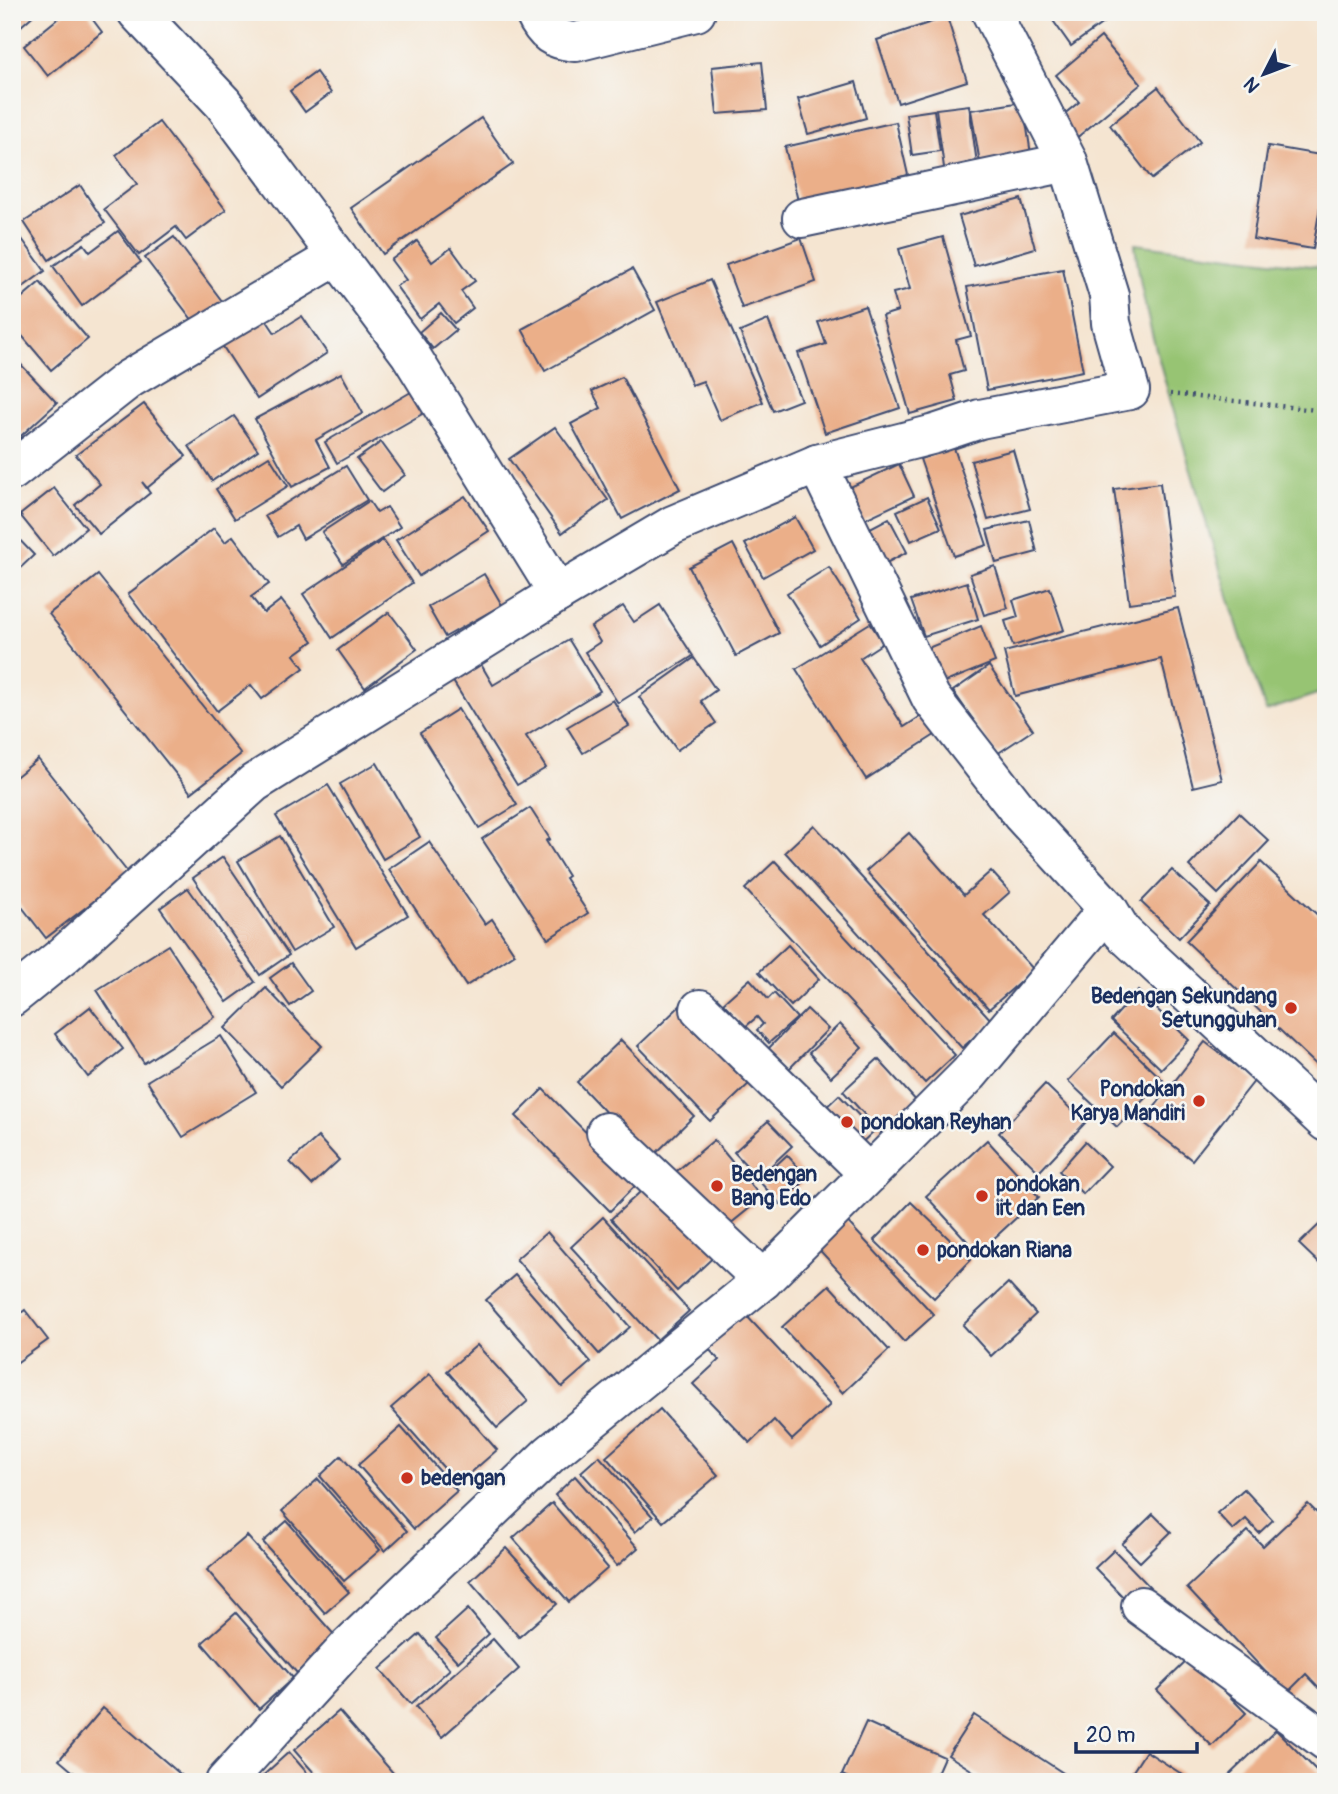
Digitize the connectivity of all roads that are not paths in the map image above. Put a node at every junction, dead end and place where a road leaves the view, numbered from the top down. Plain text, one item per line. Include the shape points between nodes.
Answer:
1 (137, 12) edge
2 (534, 12) edge
3 (696, 12) edge
4 (991, 12) edge
5 (1068, 162) junction
6 (802, 218) dead end
7 (337, 256) junction
8 (817, 464) junction
9 (12, 471) edge
10 (558, 593) junction
11 (1108, 909) junction
12 (12, 997) edge
13 (700, 1009) dead end
14 (1326, 1122) edge
15 (606, 1132) dead end
16 (869, 1174) junction
17 (763, 1280) junction
18 (1141, 1606) dead end
19 (1326, 1741) edge
20 (225, 1782) edge

1 - 7 street via 223,103
2 - 3 street via 556,40 576,42
4 - 5 street
5 - 6 street
5 - 8 street via 1109,295 1111,323 1130,390 980,419
7 - 9 street via 130,379
7 - 10 street via 410,354
8 - 10 street via 673,525
8 - 11 street via 931,698 1022,815
10 - 12 street via 254,783
11 - 14 street via 1122,932
11 - 16 street via 969,1074
13 - 16 street
15 - 17 street
16 - 17 street
17 - 20 street via 550,1454 349,1646
18 - 19 street

